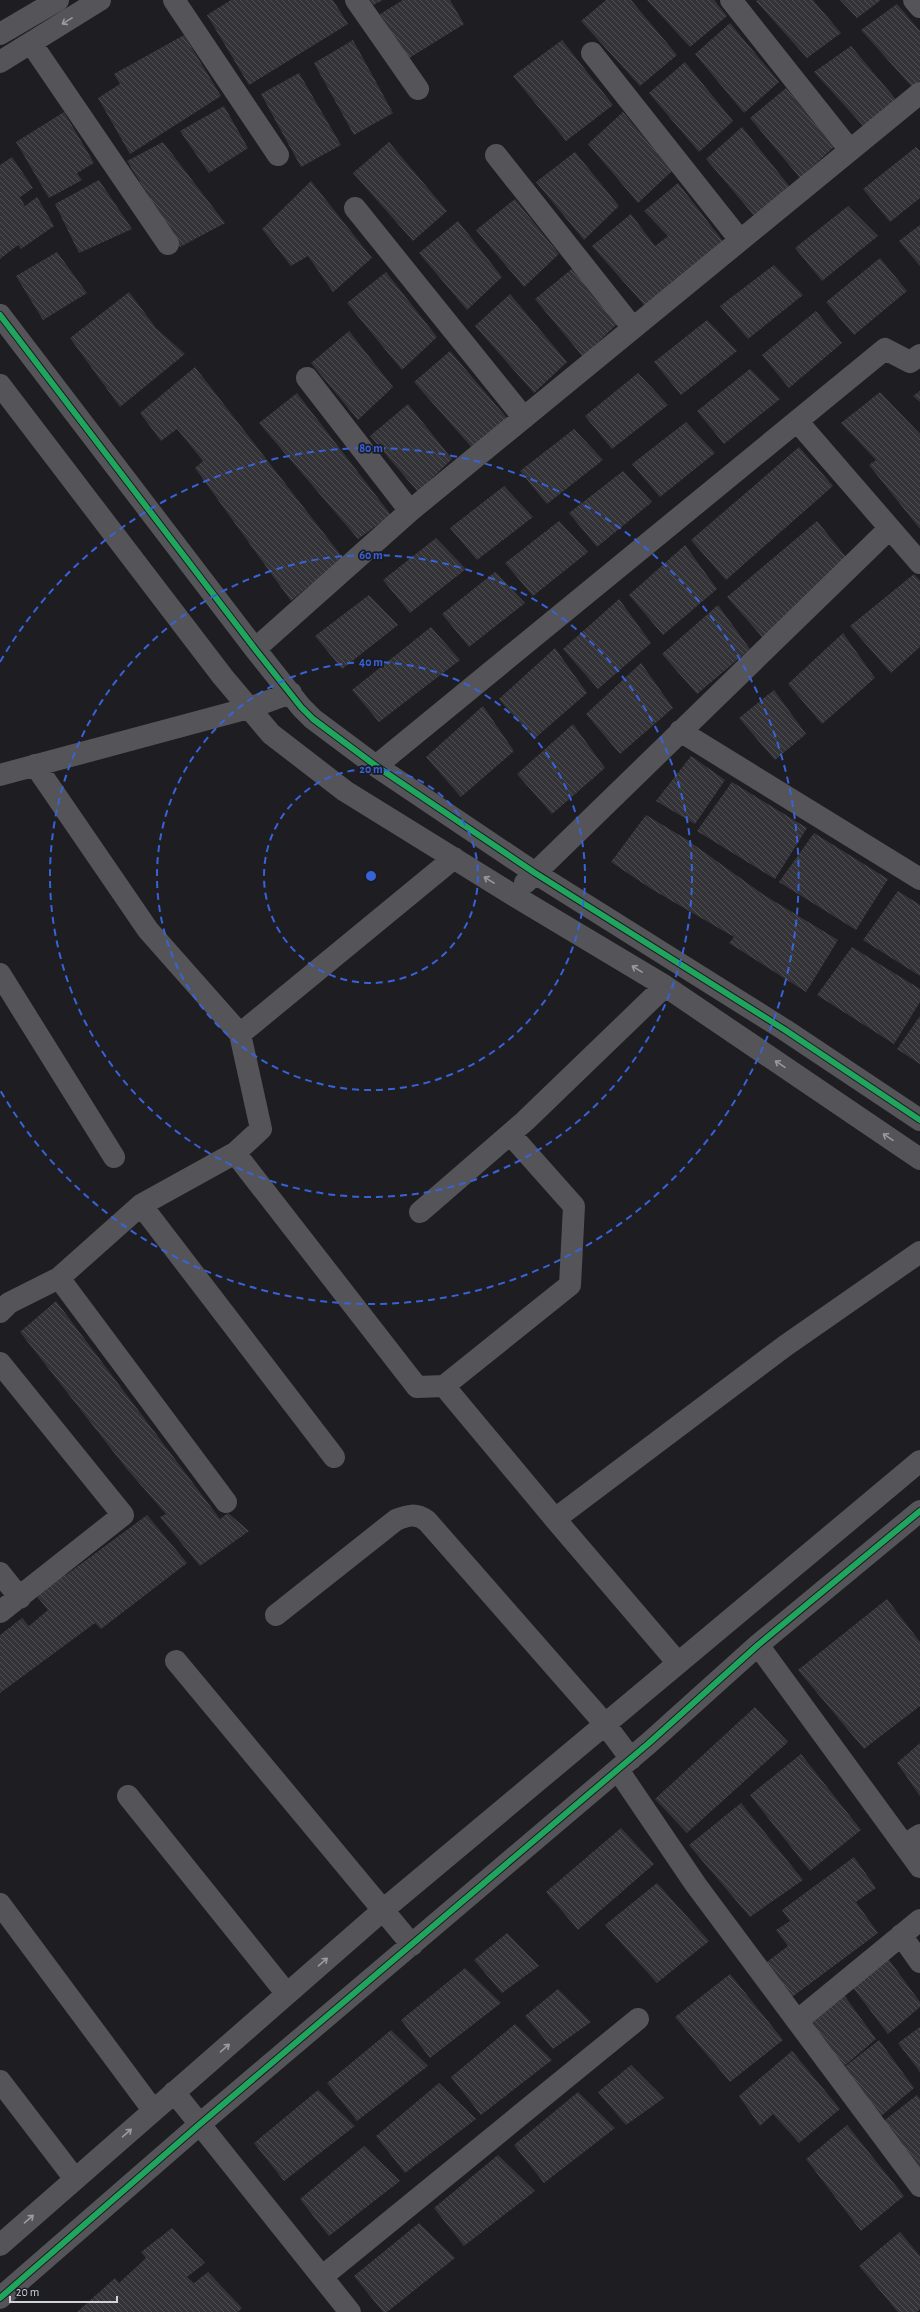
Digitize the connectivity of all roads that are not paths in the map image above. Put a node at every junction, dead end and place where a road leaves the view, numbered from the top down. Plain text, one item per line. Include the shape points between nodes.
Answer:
1 (58, 0) edge
2 (100, 0) edge
3 (174, 0) edge
4 (356, 0) edge
5 (730, 0) edge
6 (914, 0) edge
7 (920, 7) edge
8 (0, 34) edge
9 (31, 43) junction
10 (592, 53) dead end
11 (0, 62) edge
12 (418, 89) dead end
13 (920, 93) edge
14 (850, 150) junction
15 (278, 155) dead end
16 (496, 155) dead end
17 (354, 208) dead end
18 (740, 240) junction
19 (168, 244) dead end
20 (0, 315) edge
21 (634, 328) junction
22 (920, 355) edge
23 (307, 378) dead end
24 (0, 385) edge
25 (524, 418) junction
26 (797, 420) junction
27 (410, 511) junction
28 (888, 529) junction
29 (920, 563) edge
30 (255, 649) junction
31 (291, 693) junction
32 (249, 708) junction
33 (680, 731) junction
34 (36, 765) junction
35 (376, 766) junction
36 (0, 775) edge
37 (454, 858) junction
38 (535, 873) junction
39 (920, 879) edge
40 (513, 895) junction
41 (0, 974) edge
42 (665, 986) junction
43 (240, 1034) junction
44 (920, 1120) edge
45 (510, 1134) junction
46 (235, 1153) junction
47 (114, 1157) dead end
48 (920, 1159) edge
49 (141, 1205) junction
50 (420, 1212) dead end
51 (920, 1252) edge
52 (59, 1278) junction
53 (0, 1312) edge
54 (0, 1363) edge
55 (444, 1386) junction
56 (334, 1457) dead end
57 (920, 1461) edge
58 (226, 1502) dead end
59 (920, 1511) edge
60 (555, 1519) junction
61 (0, 1573) edge
62 (20, 1598) junction
63 (0, 1612) edge
64 (276, 1615) dead end
65 (758, 1645) junction
66 (176, 1660) dead end
67 (678, 1663) junction
68 (605, 1724) junction
69 (624, 1764) junction
70 (128, 1796) dead end
71 (912, 1840) edge
72 (920, 1867) edge
73 (0, 1904) edge
74 (383, 1910) junction
75 (920, 1920) edge
76 (901, 1936) junction
77 (412, 1945) junction
78 (920, 1962) edge
79 (287, 1994) junction
80 (638, 2019) dead end
81 (797, 2020) junction
82 (0, 2081) edge
83 (174, 2092) junction
84 (153, 2110) junction
85 (200, 2124) junction
86 (75, 2179) junction
87 (920, 2186) edge
88 (0, 2245) edge
89 (323, 2276) junction
90 (0, 2298) edge
91 (350, 2312) edge

1 - 8 street
2 -> 9 street
3 - 15 street
4 - 12 street
5 - 14 street
6 - 7 street
9 - 11 street
9 - 19 street
10 - 18 street
13 - 14 street
14 - 18 street
16 - 21 street
17 - 25 street
18 - 21 street
20 - 30 street
21 - 25 street
22 - 26 street via 910,362 885,349
23 - 27 street
24 - 32 street
25 - 27 street
26 - 28 street
26 - 35 street
27 - 30 street
28 - 29 street
28 - 33 street
30 - 31 street
31 - 32 street
31 - 35 street via 313,719
32 - 34 street
32 - 37 street via 271,734 346,791
33 - 38 street
33 - 39 street
34 - 36 street
34 - 43 street via 148,930
35 - 38 street
40 -> 37 street
37 - 43 street
38 - 40 street
38 - 44 street via 778,1025
42 -> 40 street
41 - 47 street
42 - 45 street
48 -> 42 street
43 - 46 street via 261,1129
45 - 50 street
45 - 55 street via 574,1206 570,1285
46 - 49 street
46 - 55 street via 417,1387
49 - 52 street
49 - 56 street
51 - 60 street via 784,1346
52 - 53 street via 9,1303
52 - 58 street
54 - 62 street via 123,1515
55 - 60 street
57 - 67 street
59 - 65 street
60 - 67 street
61 - 62 street
62 - 63 street
64 - 68 street via 396,1520 408,1515 419,1516 427,1521
65 - 69 street
65 - 71 street
66 - 74 street
67 - 68 street
68 - 69 street
68 - 74 street
69 - 77 street
69 - 81 street via 696,1885
70 - 79 street
71 - 72 street
73 - 84 street
74 - 77 street
79 -> 74 street
75 - 76 street
76 - 78 street
76 - 81 street
77 - 85 street
83 -> 79 street
80 - 89 street
81 - 87 street
82 - 86 street
83 - 84 street
83 - 85 street
86 -> 84 street
85 - 89 street
85 - 90 street
88 -> 86 street
89 - 91 street

